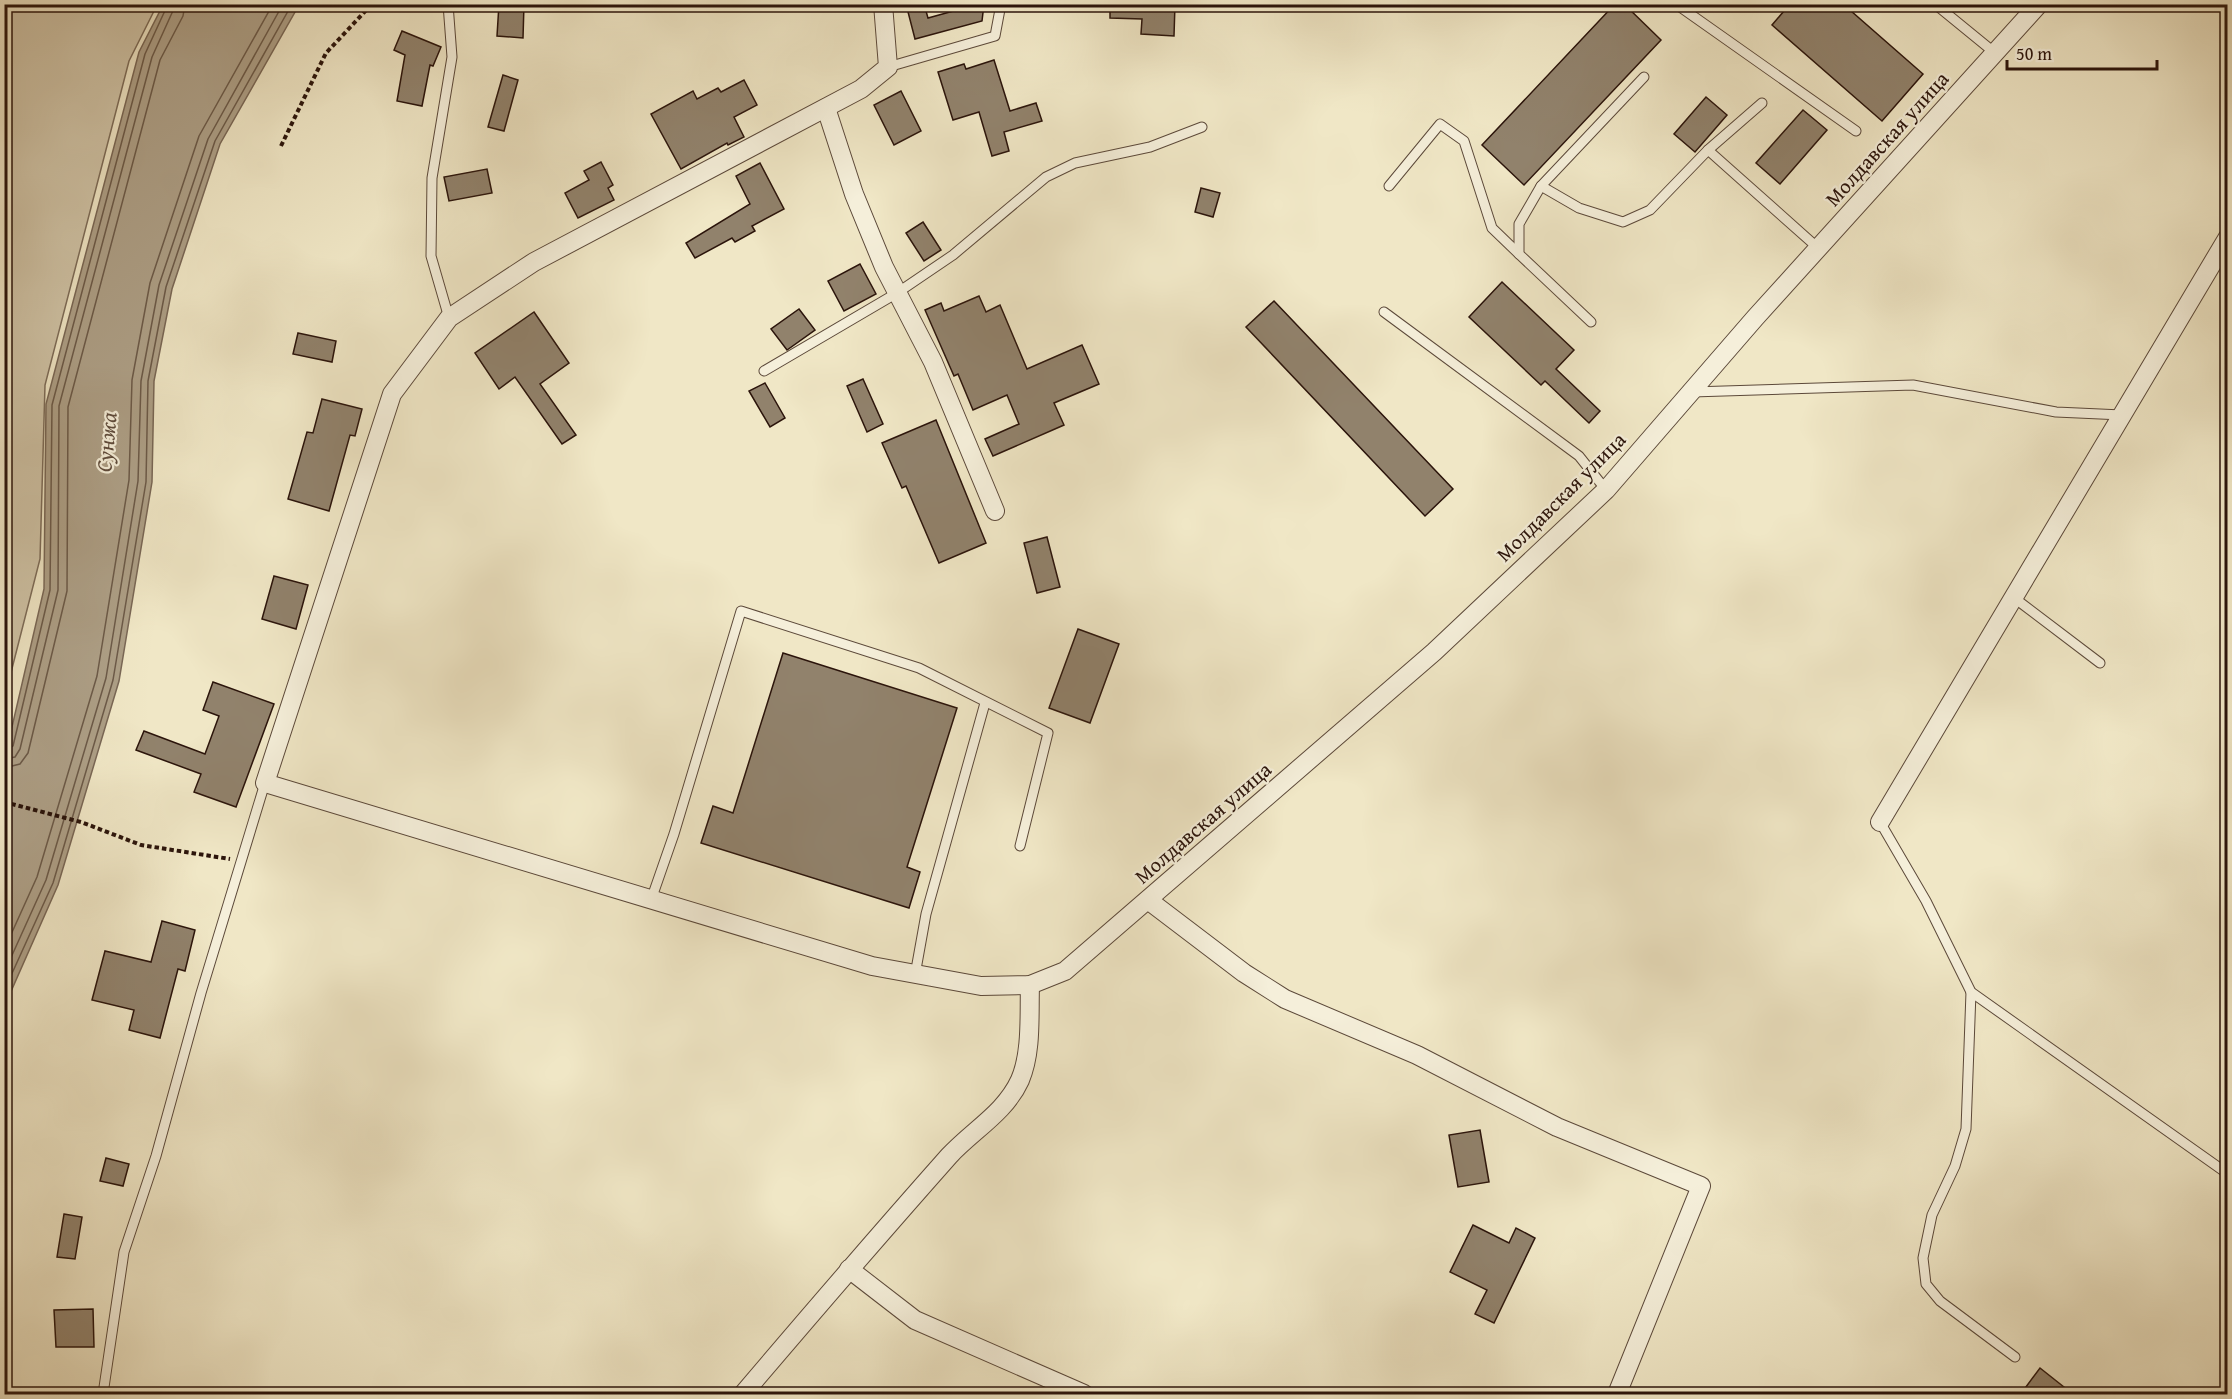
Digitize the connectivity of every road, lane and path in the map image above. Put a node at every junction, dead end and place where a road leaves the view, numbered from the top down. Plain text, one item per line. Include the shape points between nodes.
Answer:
1 (372, 4) edge
2 (448, 4) edge
3 (883, 4) edge
4 (1001, 4) edge
5 (1676, 4) edge
6 (1935, 4) edge
7 (2039, 4) edge
8 (1995, 53) junction
9 (888, 67) junction
10 (1644, 76) dead end
11 (1762, 103) dead end
12 (826, 108) junction
13 (1202, 127) dead end
14 (1856, 131) dead end
15 (281, 146) dead end
16 (1708, 150) junction
17 (1389, 186) dead end
18 (1541, 186) junction
19 (2228, 237) edge
20 (1818, 248) junction
21 (1519, 254) junction
22 (897, 293) junction
23 (1384, 312) dead end
24 (449, 318) junction
25 (1591, 322) dead end
26 (764, 371) dead end
27 (1691, 392) junction
28 (2122, 415) junction
29 (1606, 490) junction
30 (995, 510) dead end
31 (2013, 597) junction
32 (2100, 663) dead end
33 (985, 703) junction
34 (265, 783) junction
35 (4, 802) edge
36 (1880, 822) joint
37 (1020, 846) dead end
38 (241, 860) junction
39 (651, 900) junction
40 (1148, 900) junction
41 (915, 975) junction
42 (1030, 985) junction
43 (1971, 992) junction
44 (2228, 1174) edge
45 (849, 1269) junction
46 (2015, 1357) dead end
47 (744, 1394) edge
48 (103, 1395) edge
49 (1084, 1395) edge
50 (1617, 1395) edge

1 - 15 path via 326,53
2 - 24 lane via 452,57 432,178 431,256
3 - 9 street
4 - 9 lane via 995,36
5 - 14 lane
6 - 8 lane
7 - 8 street, Молдавская улица
8 - 20 street, Молдавская улица
9 - 12 street via 861,89
10 - 18 lane
11 - 16 lane
12 - 22 street via 854,194
12 - 24 street via 534,262
13 - 22 lane via 1150,147 1075,163 1046,177 953,255
16 - 18 lane via 1650,210 1623,222 1579,208
16 - 20 lane
17 - 21 lane via 1440,124 1464,141 1492,228
18 - 21 lane via 1519,224
19 - 28 street
20 - 27 street, Молдавская улица
21 - 25 lane
22 - 26 lane
22 - 30 street via 933,362
23 - 29 lane via 1579,456
24 - 34 street via 392,394
27 - 28 lane via 1912,385 2056,412
27 - 29 street, Молдавская улица
28 - 31 street
29 - 40 street, Молдавская улица via 1434,652
31 - 32 lane
31 - 36 street
33 - 37 lane via 1048,733
33 - 39 lane via 919,668 741,611
33 - 41 lane via 926,914
34 - 38 lane
34 - 39 street
35 - 38 path via 81,822 141,845
36 - 43 lane
38 - 48 lane via 156,1156 124,1252
39 - 41 street via 872,966
40 - 42 street, Молдавская улица via 1065,971
40 - 50 street via 1285,999 1417,1055 1557,1127 1701,1186
41 - 42 street via 981,986
42 - 45 street via 1027,1053 1020,1079 1001,1110 958,1147
43 - 44 lane
43 - 46 lane via 1966,1129 1955,1166 1932,1215 1923,1258 1926,1284 1940,1301
45 - 47 street
45 - 49 street via 915,1320

